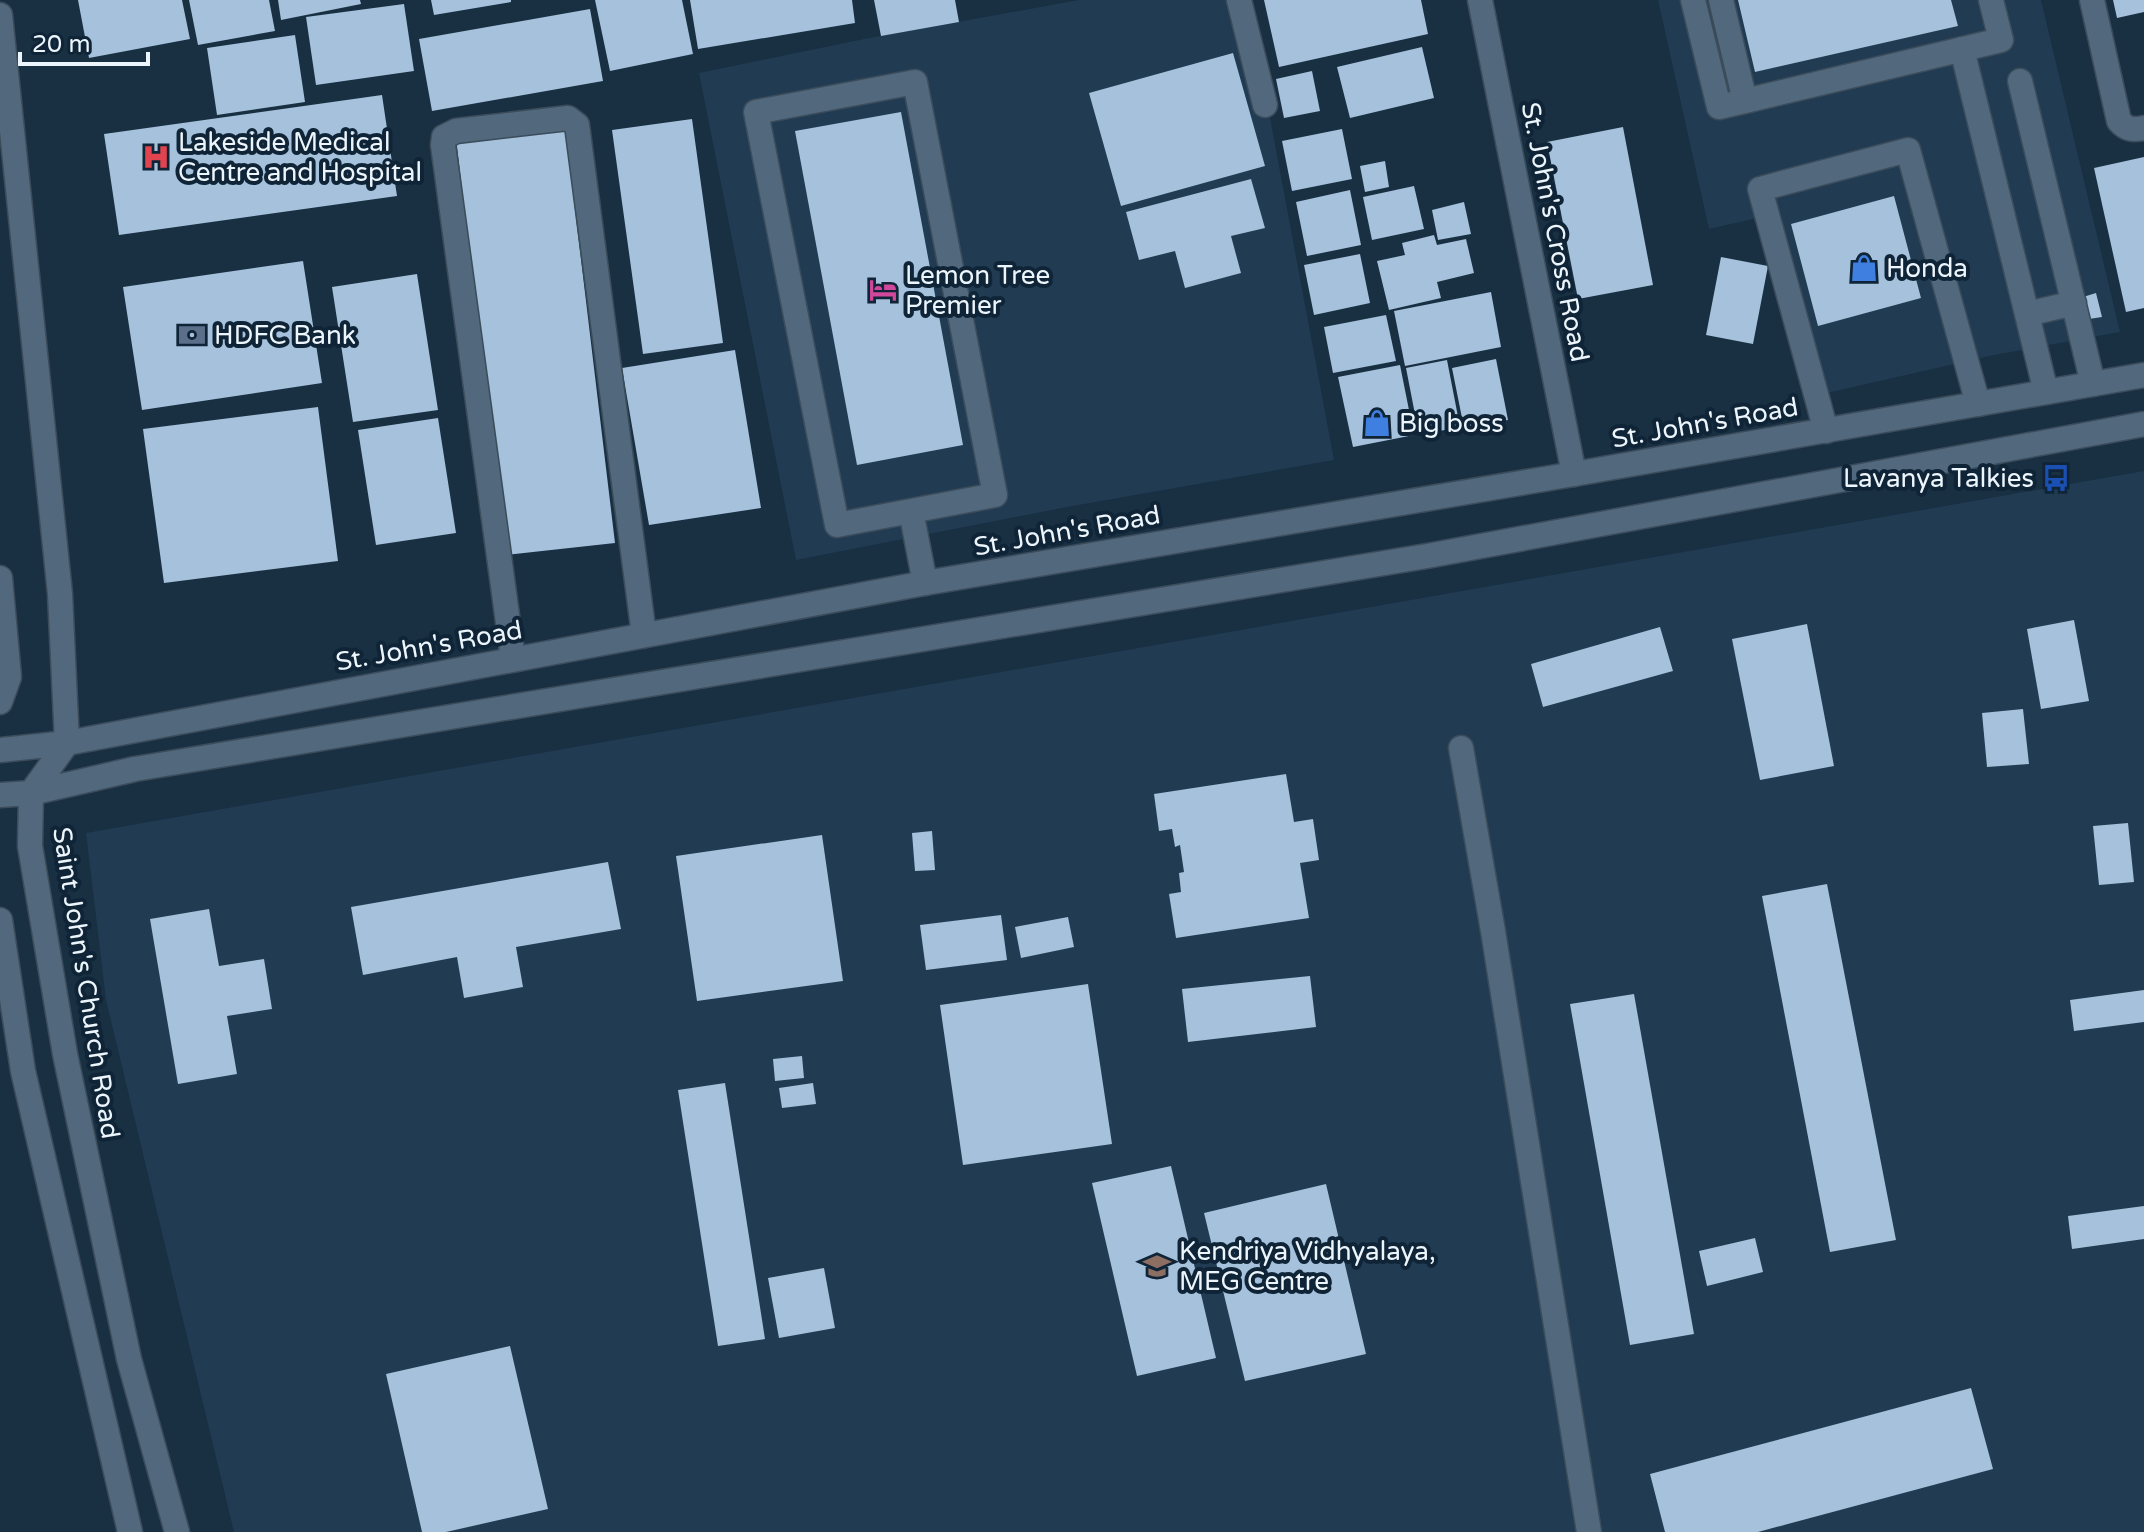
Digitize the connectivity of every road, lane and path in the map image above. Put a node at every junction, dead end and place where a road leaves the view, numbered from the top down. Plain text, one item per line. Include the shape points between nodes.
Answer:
1 (1239, 0) edge
2 (1480, 0) edge
3 (1693, 0) edge
4 (1721, 0) edge
5 (1991, 0) edge
6 (2092, 0) edge
7 (0, 15) edge
8 (1962, 49) junction
9 (2020, 81) dead end
10 (1745, 101) junction
11 (1265, 105) dead end
12 (2144, 128) edge
13 (2074, 303) junction
14 (2027, 314) junction
15 (2144, 375) edge
16 (2093, 384) junction
17 (2046, 392) junction
18 (1978, 404) junction
19 (2144, 424) edge
20 (1826, 431) junction
21 (1574, 474) junction
22 (911, 511) junction
23 (0, 578) edge
24 (925, 583) junction
25 (644, 635) junction
26 (513, 659) junction
27 (0, 702) edge
28 (67, 743) junction
29 (1461, 748) dead end
30 (0, 750) edge
31 (31, 793) junction
32 (0, 795) edge
33 (0, 920) edge
34 (130, 1532) edge
35 (177, 1532) edge
36 (1589, 1532) edge

1 - 11 main road
2 - 21 main road, St. John's Cross Road
3 - 10 main road via 1719,107
4 - 10 main road
5 - 8 main road via 2001,40
6 - 12 main road via 2119,121 2125,128
7 - 28 main road via 60,594
8 - 10 main road
8 - 14 main road
9 - 13 main road
13 - 14 main road
13 - 16 main road
14 - 17 main road
15 - 16 main road, St. John's Road
16 - 17 main road, St. John's Road
17 - 18 main road, St. John's Road
18 - 20 main road, St. John's Road
18 - 20 main road via 1908,150 1760,189
19 - 31 main road via 1427,556 135,769
20 - 21 main road, St. John's Road
21 - 24 main road, St. John's Road
22 - 22 main road via 837,525 756,112 915,82 995,495
22 - 24 main road
23 - 27 main road via 9,677
24 - 25 main road, St. John's Road
25 - 26 main road, St. John's Road
25 - 26 main road via 579,130 568,118 456,131 444,137 443,145
26 - 28 main road, St. John's Road
28 - 30 main road, St. John's Road
28 - 31 main road
29 - 36 main road
31 - 32 main road
31 - 35 main road, Saint John's Church Road via 30,846 65,1054 129,1359
33 - 34 main road via 23,1071

